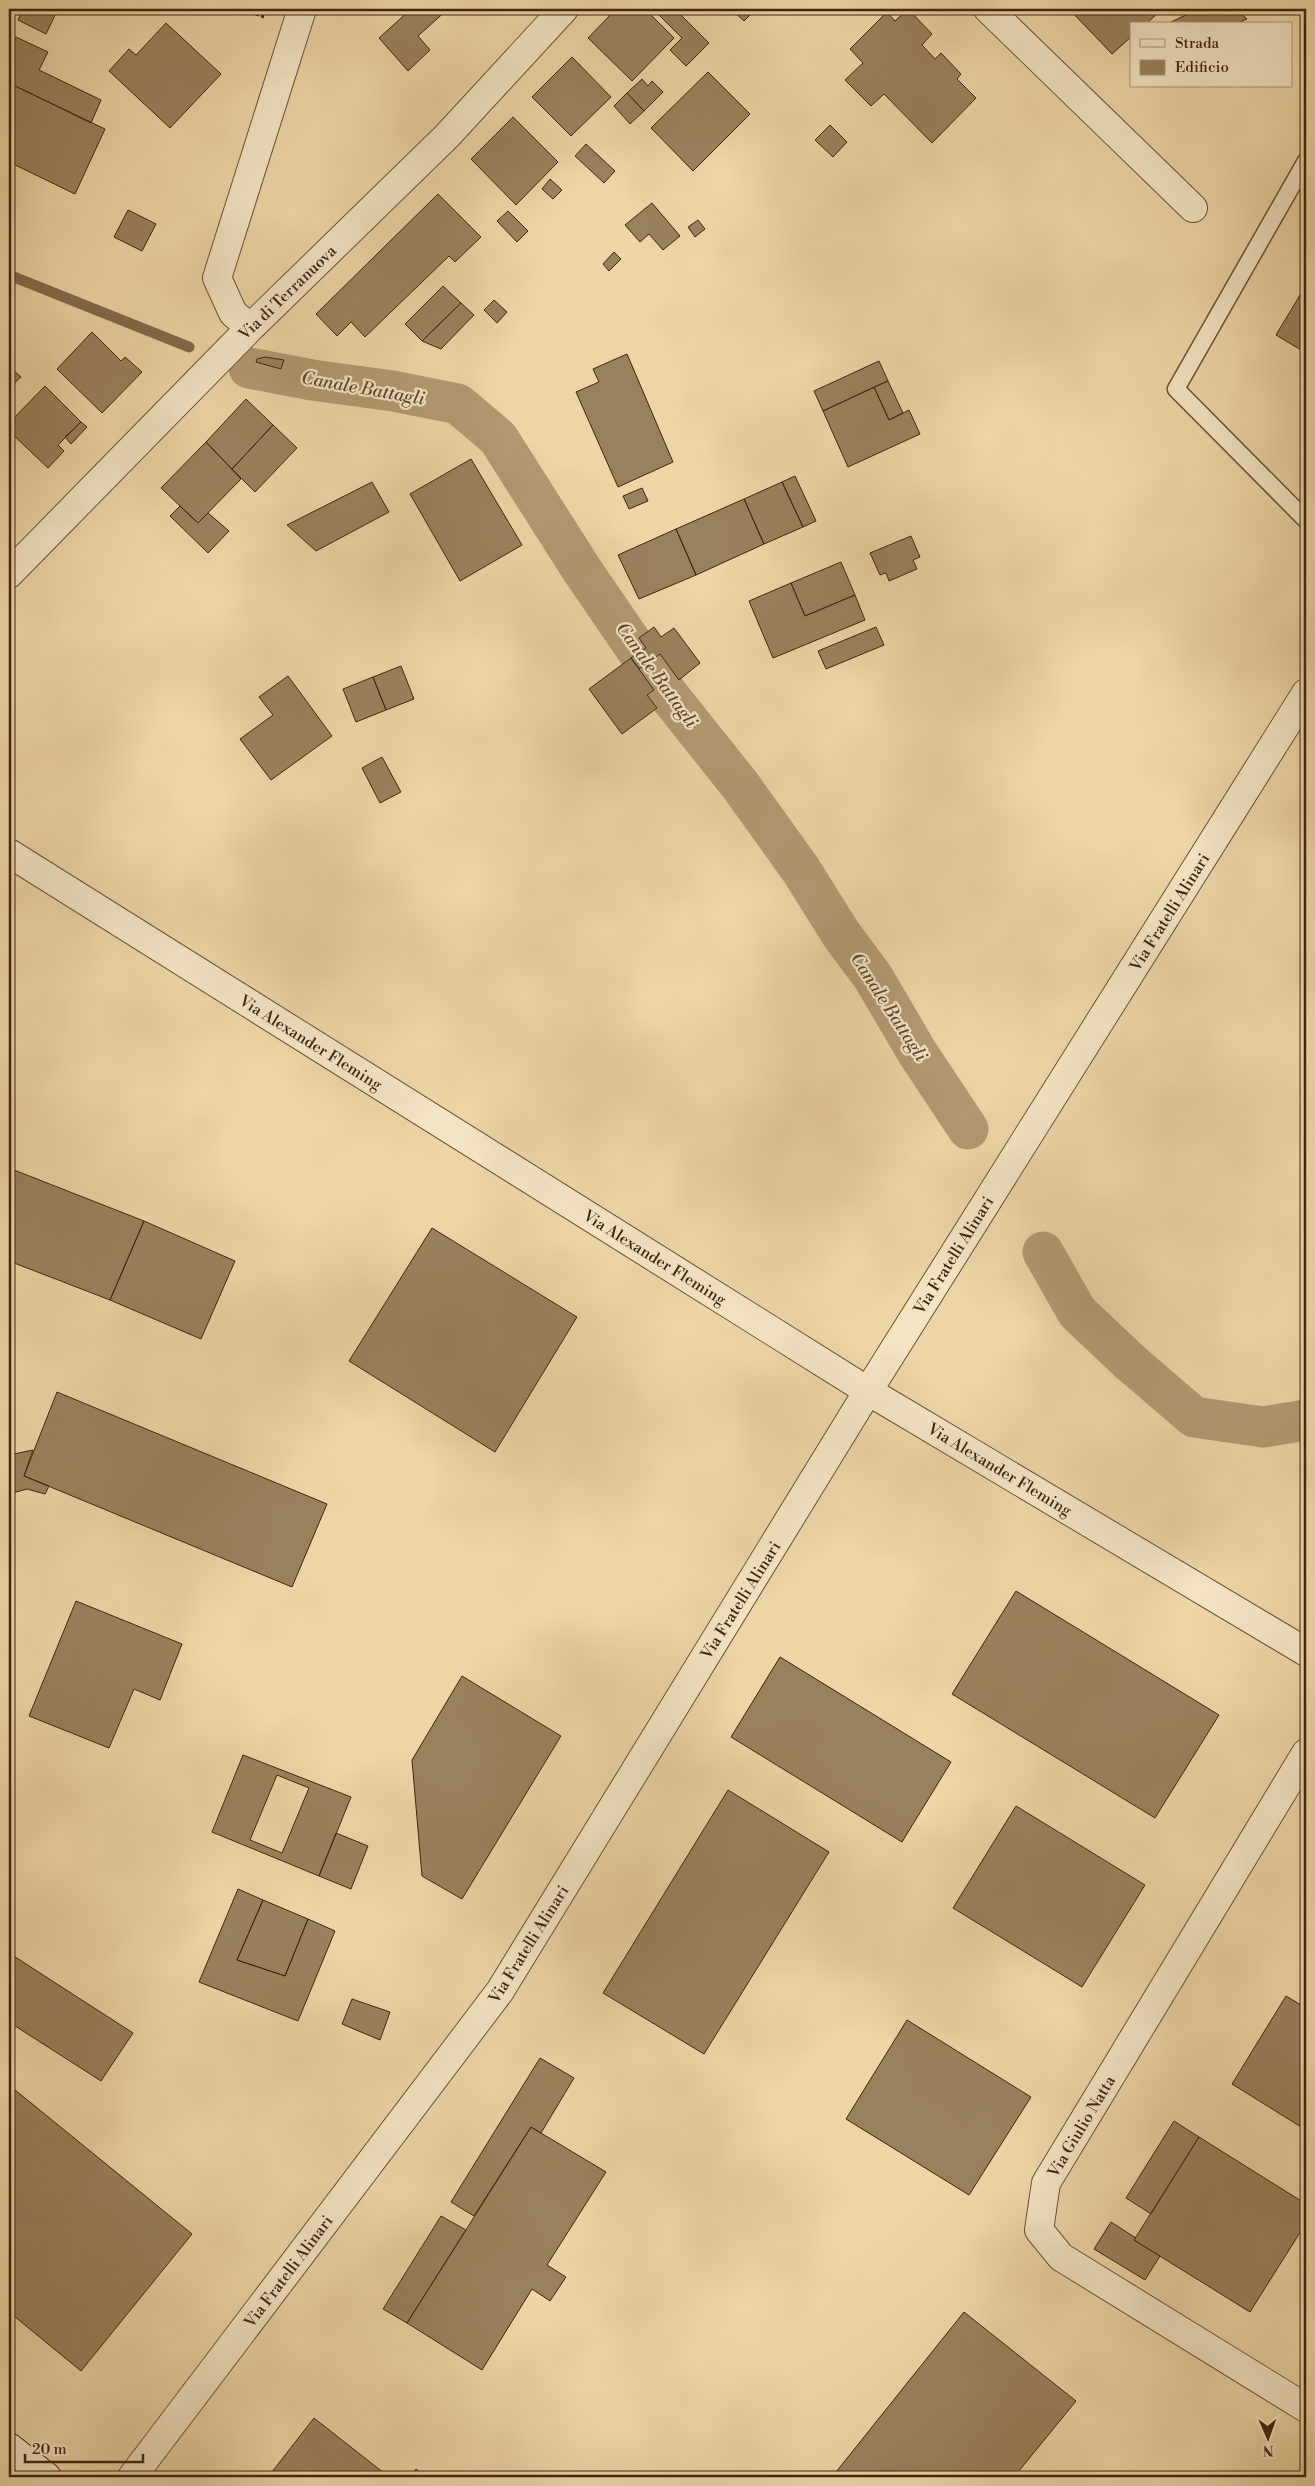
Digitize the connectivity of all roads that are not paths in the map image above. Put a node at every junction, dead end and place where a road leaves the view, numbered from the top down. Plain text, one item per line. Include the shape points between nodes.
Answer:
1 (302, 9) edge
2 (564, 9) edge
3 (988, 9) edge
4 (1306, 161) edge
5 (1193, 208) dead end
6 (250, 328) junction
7 (1306, 520) edge
8 (9, 574) edge
9 (1306, 693) edge
10 (9, 853) edge
11 (868, 1391) junction
12 (1306, 1652) edge
13 (1306, 1752) edge
14 (1306, 2408) edge
15 (9, 2447) edge
16 (47, 2477) edge
17 (132, 2477) edge

1 - 6 street via 217,278 233,313
2 - 6 street, Via di Terranuova via 447,136
3 - 5 street
4 - 7 lane via 1176,389
6 - 8 street, Via di Terranuova
9 - 11 street, Via Fratelli Alinari
10 - 11 street, Via Alexander Fleming
11 - 12 street, Via Alexander Fleming
11 - 17 street, Via Fratelli Alinari via 500,1991
13 - 14 street, Via Giulio Natta via 1046,2183 1040,2230 1061,2257
15 - 16 street

